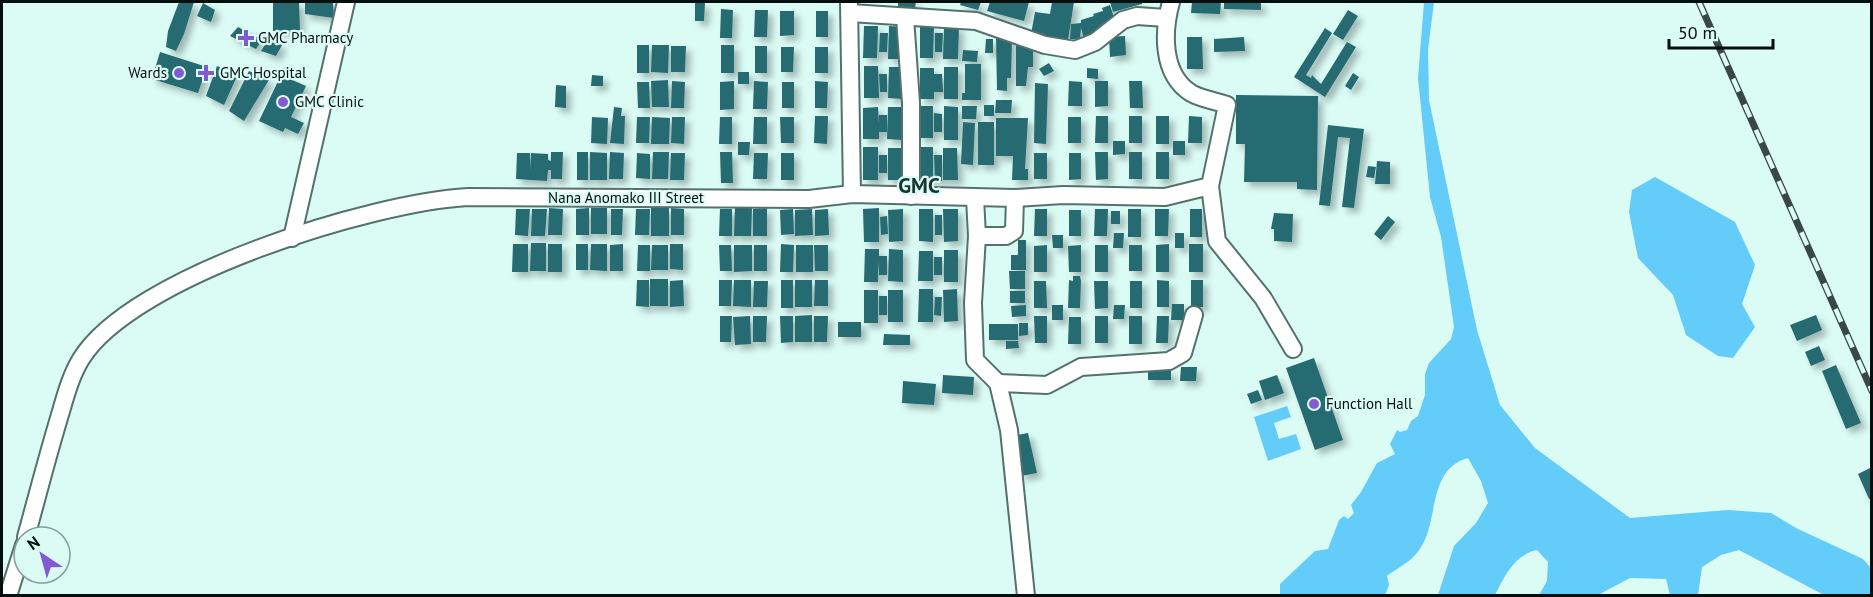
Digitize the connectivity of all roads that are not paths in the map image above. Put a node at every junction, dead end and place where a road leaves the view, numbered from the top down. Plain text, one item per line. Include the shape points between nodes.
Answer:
1 (346, 2) edge
2 (1172, 2) edge
3 (849, 7) edge
4 (905, 17) junction
5 (1167, 18) junction
6 (1210, 186) junction
7 (852, 194) junction
8 (910, 196) junction
9 (975, 198) junction
10 (1015, 198) junction
11 (977, 236) junction
12 (292, 238) junction
13 (1194, 315) dead end
14 (1293, 349) dead end
15 (998, 383) junction
16 (29, 525) edge
17 (1026, 596) edge

1 - 12 street
2 - 5 street
3 - 4 street
3 - 7 street
4 - 5 street via 976,21 1033,42 1075,50 1095,42 1123,20 1137,16
4 - 8 street via 911,103
5 - 6 street via 1165,46 1174,73 1191,93 1227,105
6 - 10 street, Nana Anomako III Street via 1165,197
6 - 14 street via 1216,241 1263,298
7 - 8 street, Nana Anomako III Street
7 - 12 street, Nana Anomako III Street via 809,199 435,199 383,210
8 - 9 street, Nana Anomako III Street
9 - 10 street, Nana Anomako III Street
9 - 11 street
10 - 11 street via 1011,234
11 - 15 street via 975,360
12 - 16 street, Nana Anomako III Street via 183,281 118,319 90,345 71,379
13 - 15 street via 1183,353 1169,361 1081,367 1047,385
15 - 17 street via 1009,430

